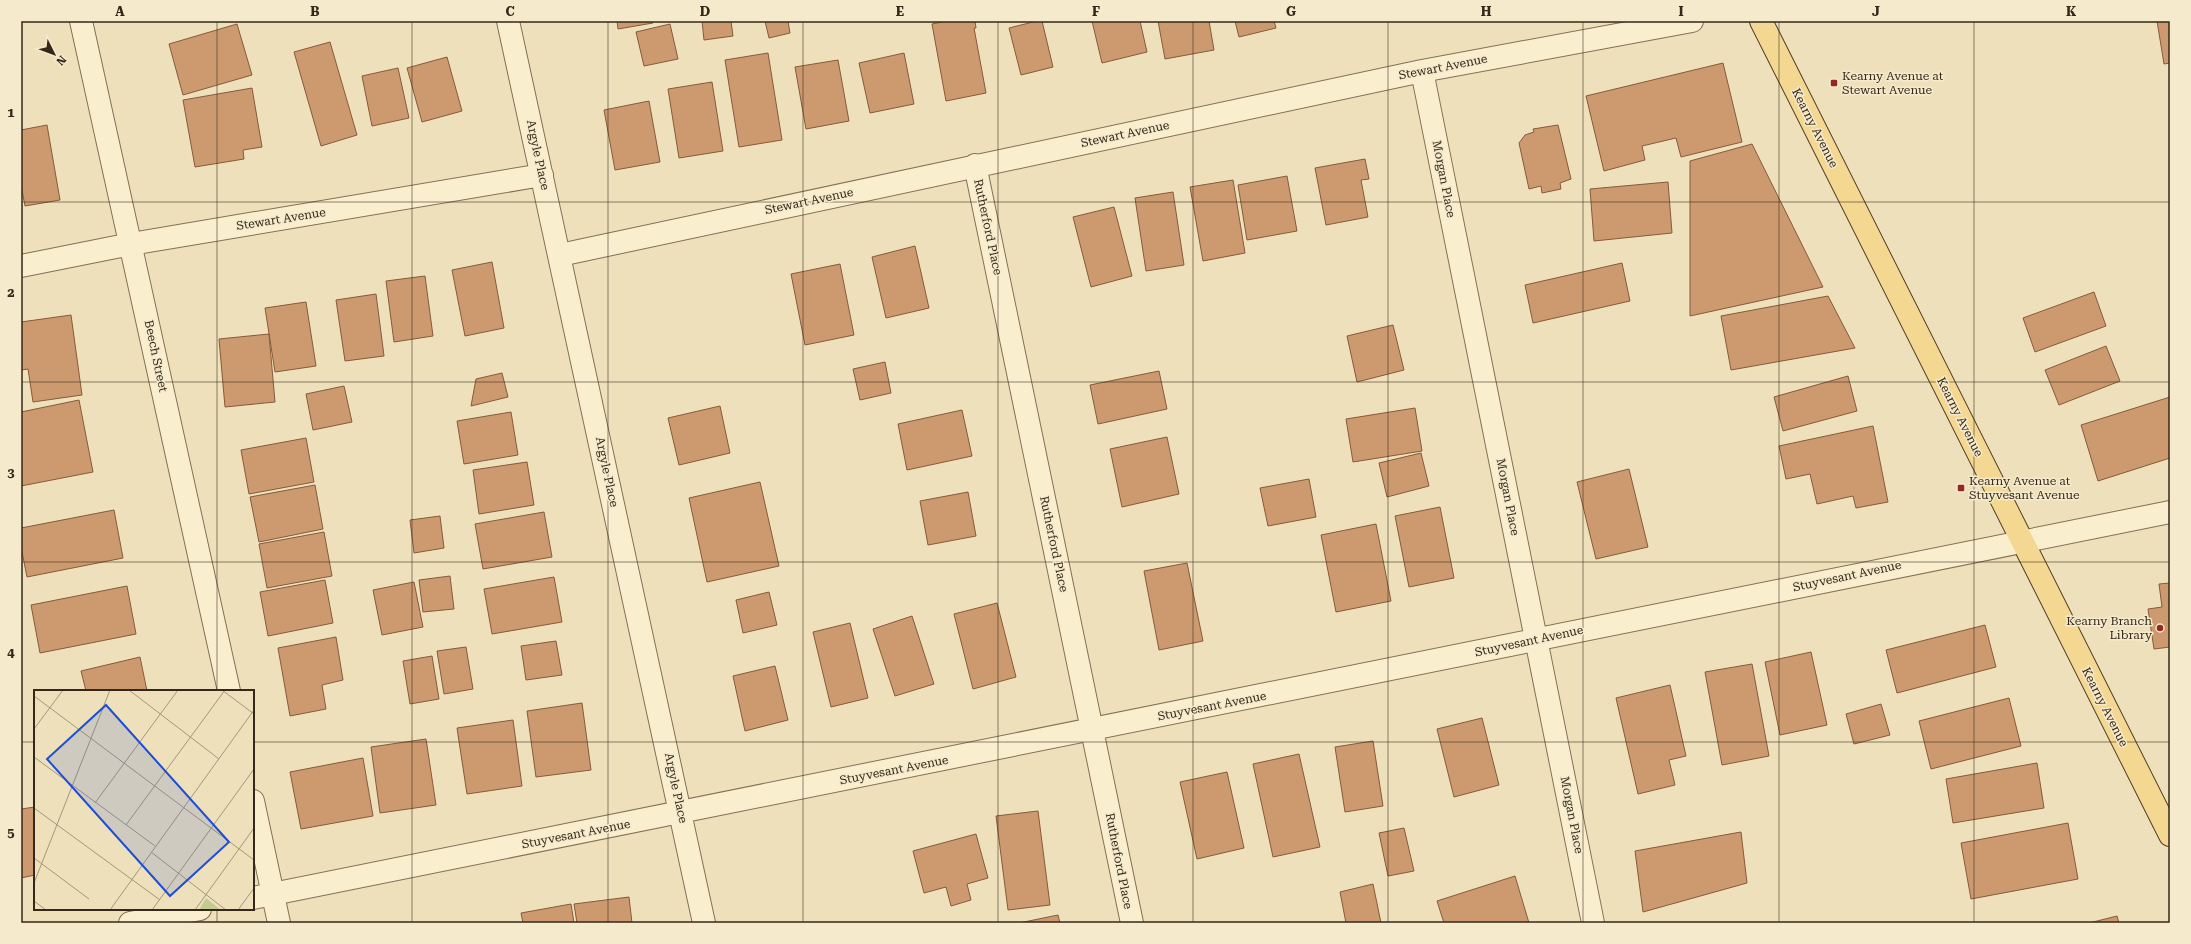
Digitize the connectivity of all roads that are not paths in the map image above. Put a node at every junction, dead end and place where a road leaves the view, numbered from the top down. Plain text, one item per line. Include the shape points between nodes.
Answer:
1 (81, 21) edge
2 (508, 21) edge
3 (1692, 21) edge
4 (1761, 21) edge
5 (1422, 71) junction
6 (975, 166) junction
7 (542, 175) junction
8 (131, 244) junction
9 (560, 255) junction
10 (21, 266) edge
11 (2170, 512) edge
12 (2022, 541) junction
13 (1536, 640) junction
14 (229, 690) edge
15 (1093, 730) junction
16 (254, 810) edge
17 (682, 813) junction
18 (2170, 835) edge
19 (263, 896) edge
20 (195, 910) edge
21 (130, 923) edge
22 (279, 923) edge
23 (704, 923) edge
24 (1132, 923) edge
25 (1594, 923) edge

1 - 8 street, Beech Street
2 - 7 street, Argyle Place
3 - 5 street, Stewart Avenue
4 - 12 main road, Kearny Avenue
5 - 6 street, Stewart Avenue
5 - 13 street, Morgan Place
6 - 9 street, Stewart Avenue
6 - 15 street, Rutherford Place
7 - 8 street, Stewart Avenue
7 - 9 street, Argyle Place
8 - 10 street, Stewart Avenue
8 - 14 street, Beech Street
9 - 17 street, Argyle Place
11 - 12 street, Stuyvesant Avenue
12 - 13 street, Stuyvesant Avenue
12 - 18 main road, Kearny Avenue
13 - 15 street, Stuyvesant Avenue
13 - 25 street, Morgan Place
15 - 17 street, Stuyvesant Avenue
15 - 24 street, Rutherford Place
16 - 19 street
17 - 19 street, Stuyvesant Avenue
17 - 23 street, Argyle Place
19 - 22 street
20 - 21 street

